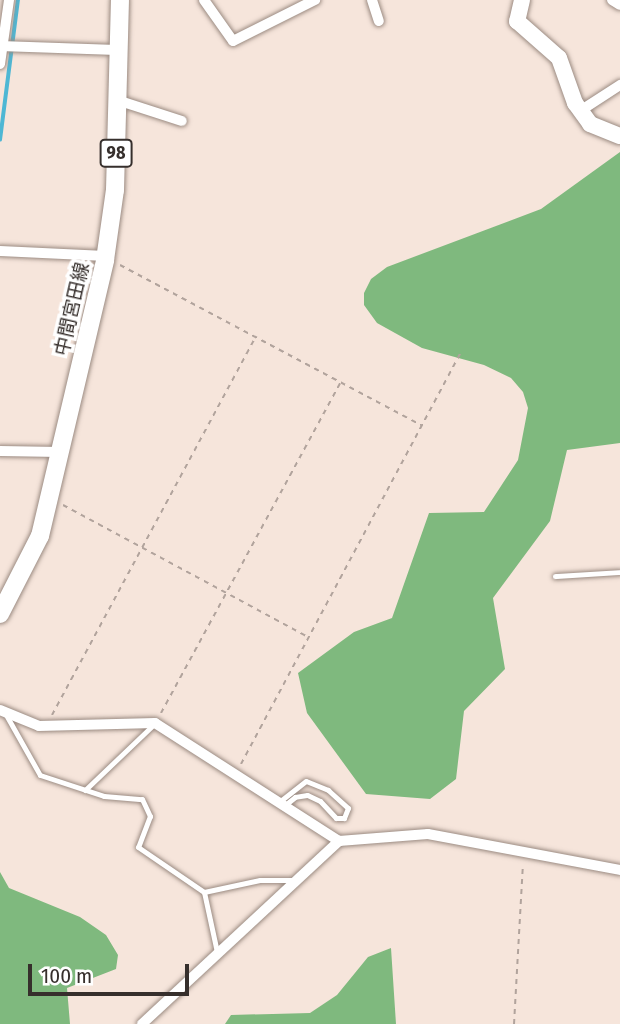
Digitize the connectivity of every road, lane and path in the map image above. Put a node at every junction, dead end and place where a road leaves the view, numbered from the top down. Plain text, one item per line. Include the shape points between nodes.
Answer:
1 (9, 0) edge
2 (120, 0) edge
3 (204, 0) edge
4 (315, 0) edge
5 (372, 0) edge
6 (522, 0) edge
7 (612, 0) edge
8 (620, 5) edge
9 (379, 21) dead end
10 (2, 46) edge
11 (117, 50) junction
12 (0, 64) edge
13 (620, 85) edge
14 (117, 100) junction
15 (580, 111) junction
16 (182, 121) dead end
17 (620, 136) edge
18 (0, 251) edge
19 (105, 258) junction
20 (256, 337) junction
21 (462, 350) dead end
22 (341, 382) junction
23 (422, 425) junction
24 (0, 451) edge
25 (61, 452) junction
26 (50, 498) junction
27 (142, 547) junction
28 (620, 572) edge
29 (555, 576) dead end
30 (226, 593) junction
31 (0, 614) edge
32 (309, 638) junction
33 (3, 712) edge
34 (155, 723) junction
35 (49, 726) junction
36 (234, 777) junction
37 (85, 790) junction
38 (279, 806) junction
39 (339, 841) junction
40 (524, 853) junction
41 (620, 870) edge
42 (298, 880) junction
43 (204, 892) junction
44 (217, 956) junction
45 (142, 1024) edge
46 (514, 1024) edge

1 - 10 street
2 - 11 main road, 中間宮田線 / 98
3 - 4 street via 233,41
5 - 9 street
6 - 15 main road via 517,21 559,58
7 - 8 street
10 - 11 street
10 - 12 street
11 - 14 main road, 中間宮田線 / 98
13 - 15 street
14 - 16 street
14 - 19 main road, 中間宮田線 / 98 via 116,190
15 - 17 main road via 590,124
18 - 19 street
19 - 20 path
19 - 25 main road, 中間宮田線 / 98
20 - 22 path
20 - 27 path
21 - 23 path
22 - 23 path
22 - 30 path
23 - 32 path
24 - 25 street
25 - 26 main road, 中間宮田線 / 98
26 - 27 path
26 - 31 main road, 中間宮田線 / 98 via 27,568
27 - 30 path
27 - 35 path
28 - 29 lane
30 - 32 path
30 - 34 path
32 - 36 path
33 - 35 street
33 - 37 lane via 40,775
34 - 35 street
34 - 36 street
34 - 37 lane
36 - 38 street
37 - 43 lane via 142,799 150,816 138,847
38 - 38 lane via 306,781 328,790 348,808 344,818 336,818 307,795
38 - 39 street
39 - 40 street via 428,834
39 - 42 street
40 - 41 street
40 - 46 path
42 - 43 lane via 260,880
42 - 44 street
43 - 44 lane
44 - 45 street

